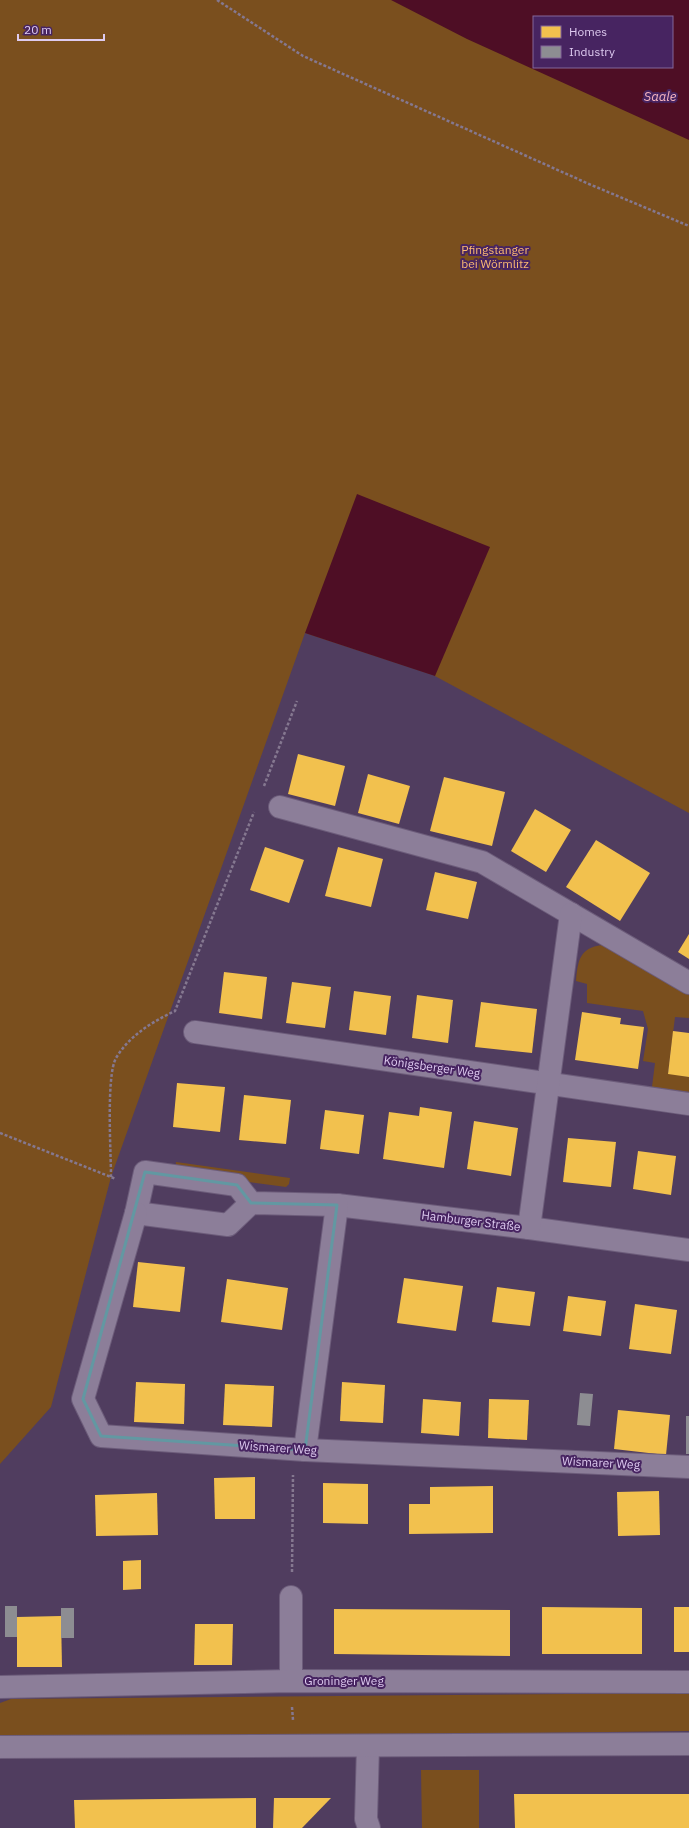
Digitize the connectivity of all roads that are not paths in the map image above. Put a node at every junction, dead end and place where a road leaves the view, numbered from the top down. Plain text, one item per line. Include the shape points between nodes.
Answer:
1 (280, 807) dead end
2 (571, 914) junction
3 (689, 983) edge
4 (195, 1032) dead end
5 (549, 1084) junction
6 (689, 1104) edge
7 (251, 1203) junction
8 (337, 1205) junction
9 (136, 1213) junction
10 (530, 1228) junction
11 (689, 1250) edge
12 (299, 1449) junction
13 (689, 1467) edge
14 (292, 1597) road end
15 (291, 1681) junction
16 (689, 1682) edge
17 (0, 1688) edge
18 (689, 1744) edge
19 (368, 1746) junction
20 (0, 1748) edge
21 (369, 1828) edge

1 - 2 street via 482,862
2 - 3 street
2 - 5 street
4 - 5 street, Königsberger Weg
5 - 6 street, Königsberger Weg
5 - 10 street
7 - 8 street, Hamburger Straße
7 - 9 street via 228,1225
7 - 9 street via 237,1185 145,1172
8 - 10 street, Hamburger Straße
8 - 12 street
9 - 12 street, Wismarer Weg via 83,1400 101,1436
10 - 11 street, Hamburger Straße
12 - 13 street, Wismarer Weg
14 - 15 street
15 - 16 street, Groninger Weg
15 - 17 street, Groninger Weg
18 - 19 street
19 - 20 street
19 - 21 street via 366,1819

